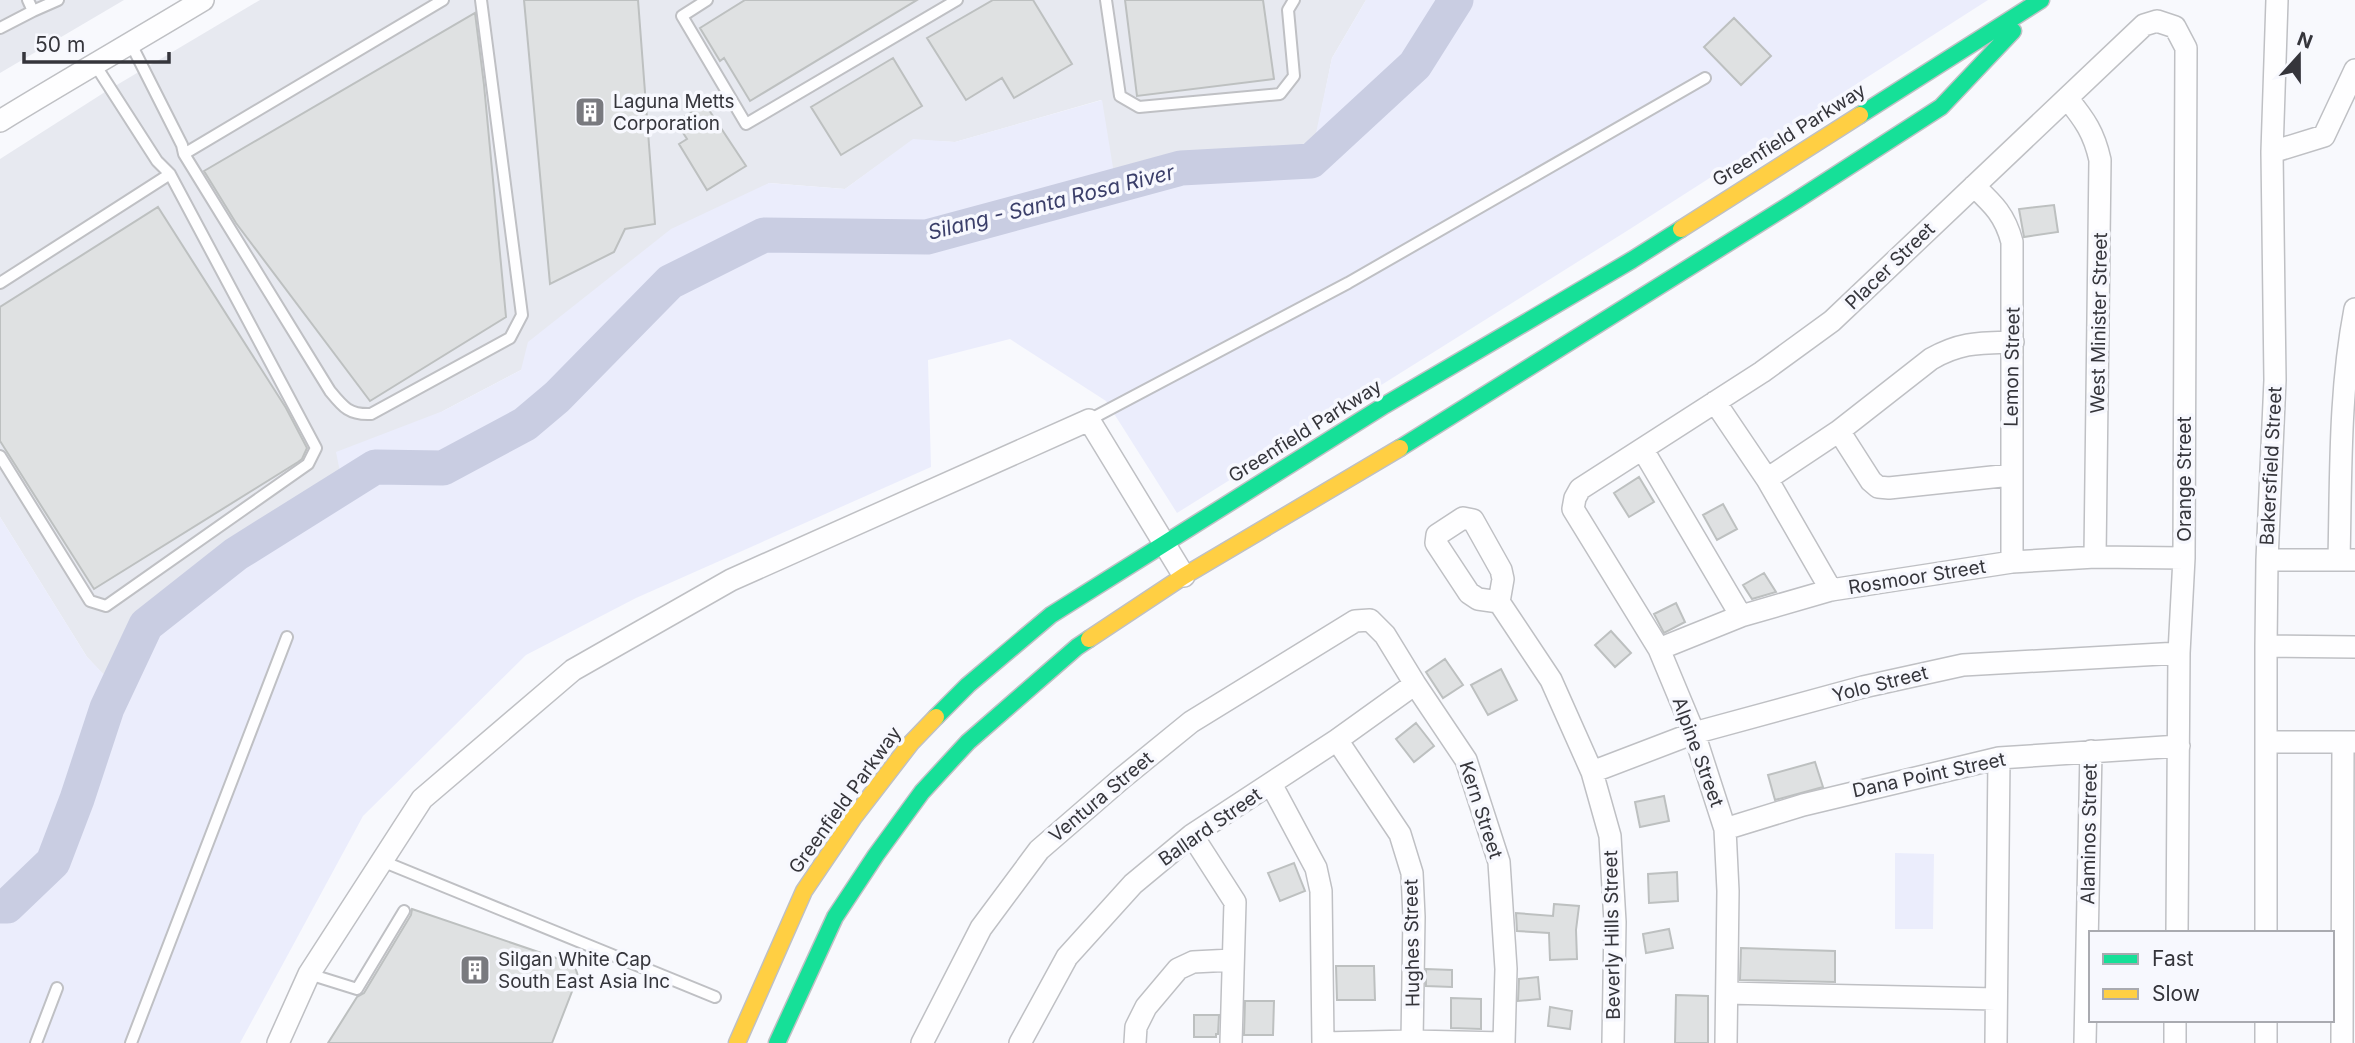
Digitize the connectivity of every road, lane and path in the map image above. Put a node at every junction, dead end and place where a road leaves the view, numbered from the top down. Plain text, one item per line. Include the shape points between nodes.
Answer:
1 (28, 0) edge
2 (58, 0) edge
3 (203, 0) edge
4 (443, 0) edge
5 (481, 0) edge
6 (708, 0) edge
7 (957, 0) edge
8 (1106, 0) edge
9 (1294, 0) edge
10 (2042, 0) edge
11 (2277, 0) edge
12 (33, 11) junction
13 (2175, 27) joint
14 (0, 28) edge
15 (131, 44) junction
16 (94, 63) junction
17 (2355, 69) edge
18 (1705, 78) dead end
19 (2067, 98) junction
20 (0, 121) edge
21 (2272, 152) junction
22 (184, 154) junction
23 (170, 174) junction
24 (1974, 186) junction
25 (0, 283) edge
26 (2355, 309) edge
27 (2013, 342) junction
28 (1715, 402) junction
29 (1089, 420) junction
30 (1839, 431) junction
31 (1643, 450) junction
32 (0, 456) edge
33 (2011, 475) junction
34 (1767, 479) junction
35 (1580, 489) joint
36 (1166, 544) junction
37 (2095, 557) junction
38 (2184, 558) junction
39 (2267, 560) junction
40 (2347, 560) edge
41 (2012, 562) junction
42 (1184, 576) junction
43 (1830, 590) junction
44 (1499, 602) dead end
45 (1741, 616) junction
46 (1355, 621) joint
47 (287, 637) dead end
48 (2266, 646) junction
49 (2355, 647) edge
50 (1659, 649) junction
51 (2179, 653) junction
52 (1415, 684) junction
53 (1694, 733) junction
54 (1337, 740) junction
55 (2267, 742) junction
56 (2349, 742) edge
57 (2179, 746) junction
58 (2091, 751) junction
59 (1999, 758) junction
60 (1592, 772) junction
61 (1271, 784) junction
62 (1725, 829) junction
63 (1192, 835) junction
64 (382, 861) junction
65 (404, 911) dead end
66 (2177, 931) edge
67 (2266, 931) edge
68 (1232, 960) junction
69 (309, 974) junction
70 (57, 988) dead end
71 (1727, 993) junction
72 (715, 997) dead end
73 (1996, 999) junction
74 (2175, 1022) edge
75 (2266, 1022) edge
76 (1412, 1041) junction
77 (36, 1043) edge
78 (131, 1043) edge
79 (278, 1043) edge
80 (737, 1043) edge
81 (777, 1043) edge
82 (922, 1043) edge
83 (1020, 1043) edge
84 (1135, 1043) edge
85 (1231, 1043) edge
86 (1323, 1043) edge
87 (1504, 1043) edge
88 (1613, 1043) edge
89 (1726, 1043) edge
90 (1996, 1043) edge
91 (2085, 1043) edge
92 (2175, 1043) edge
93 (2266, 1043) edge
94 (2342, 1043) edge

1 - 12 lane
2 - 12 lane
3 - 15 street
4 - 22 lane
5 - 22 lane via 522,315 510,338 371,414 358,415 344,408 330,391
6 - 7 lane via 682,16 746,124
8 - 9 lane via 1120,96 1139,107 1280,94 1294,76 1288,10
10 - 36 main road, Greenfield Parkway via 1632,260 1385,405
10 - 42 main road, Greenfield Parkway via 1941,107 1360,473
11 - 21 street, Bakersfield Street
12 - 14 lane
13 - 19 street, Placer Street via 2157,21 2144,25
13 - 38 street, Orange Street via 2186,48
15 - 16 street
15 - 22 lane
16 - 20 street
16 - 23 lane
17 - 21 street via 2324,136
18 - 29 lane via 1348,283
19 - 24 street, Placer Street
19 - 37 street, West Minister Street via 2087,122 2100,160
21 - 39 street, Bakersfield Street via 2275,380
23 - 25 lane
23 - 32 lane via 316,448 308,464 106,606 90,601
24 - 27 street, Lemon Street via 1995,206 2012,242
24 - 28 street, Placer Street via 1832,321
26 - 40 street via 2343,398
27 - 30 street via 1947,350
27 - 33 street, Lemon Street
28 - 31 street, Placer Street
28 - 34 street
29 - 36 street
29 - 64 street via 731,580 573,670 422,799
30 - 33 street via 1878,487
30 - 34 street
31 - 35 street, Placer Street
31 - 45 street
33 - 41 street, Lemon Street
34 - 43 street
35 - 50 street, Alpine Street via 1573,509
36 - 42 street
36 - 80 main road, Greenfield Parkway via 1051,615 968,685 911,743 804,891
37 - 38 street, Rosmoor Street
37 - 41 street, Rosmoor Street
38 - 51 street, Orange Street
39 - 40 street
39 - 48 street, Bakersfield Street
41 - 43 street, Rosmoor Street
42 - 81 main road, Greenfield Parkway via 1077,647 968,742 922,792 835,917
43 - 45 street, Rosmoor Street
44 - 60 street, Beverly Hills Street via 1551,680
45 - 50 street, Rosmoor Street
46 - 52 street, Kern Street via 1370,620 1385,635
46 - 82 street, Ventura Street via 1191,722 1039,850 981,928
47 - 78 lane
48 - 49 street
48 - 55 street, Bakersfield Street
50 - 53 street, Alpine Street
51 - 53 street, Yolo Street via 1962,665
51 - 57 street, Orange Street
52 - 54 street, Ballard Street
52 - 87 street, Kern Street via 1466,760 1499,862 1506,969
53 - 60 street, Yolo Street
53 - 62 street, Alpine Street
54 - 61 street, Ballard Street
54 - 76 street, Hughes Street via 1400,834 1412,873
55 - 56 street
55 - 67 street, Bakersfield Street
56 - 94 street
57 - 58 street, Dana Point Street
57 - 66 street, Orange Street
58 - 59 street, Dana Point Street
58 - 91 street, Alaminos Street
59 - 62 street, Dana Point Street via 1803,805
59 - 73 street
60 - 88 street, Beverly Hills Street via 1610,836 1615,922
61 - 63 street, Ballard Street
61 - 86 street via 1316,868 1321,891
62 - 71 street, Alpine Street
63 - 68 street via 1235,902
63 - 83 street, Ballard Street via 1133,884 1068,957
64 - 69 street
64 - 72 lane
65 - 69 lane via 357,989
68 - 84 street via 1193,962 1178,969 1146,1007 1136,1027
68 - 85 street
69 - 79 street
70 - 77 lane
71 - 73 street
71 - 89 street, Alpine Street
73 - 90 street
74 - 92 street
75 - 93 street
76 - 86 street
76 - 87 street

